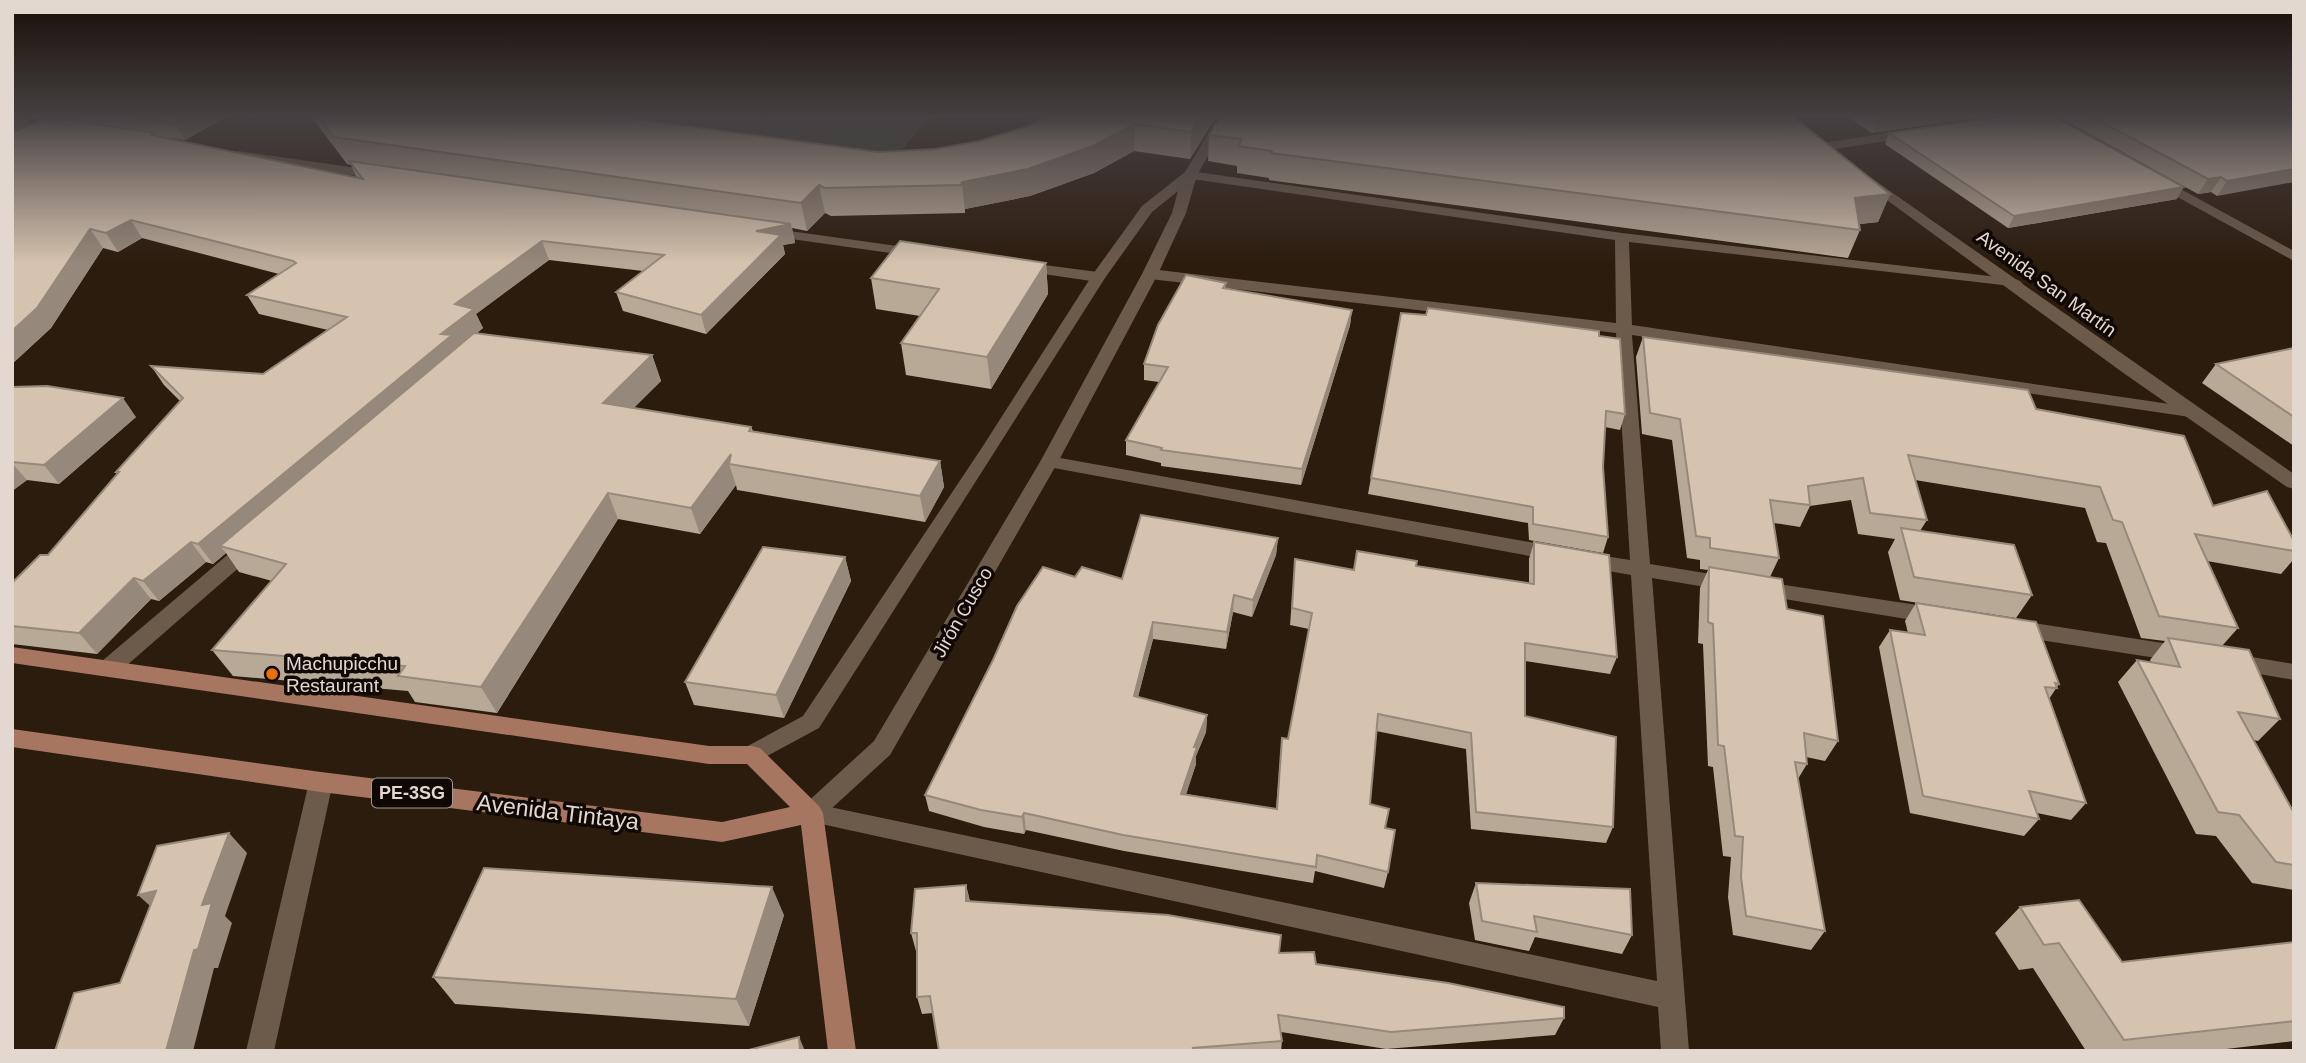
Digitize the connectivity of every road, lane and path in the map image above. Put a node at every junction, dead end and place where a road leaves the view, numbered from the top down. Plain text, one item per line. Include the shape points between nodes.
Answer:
1 (306, 165) edge
2 (1196, 165) edge
3 (1848, 165) edge
4 (1190, 175) junction
5 (2150, 176) edge
6 (388, 177) edge
7 (747, 230) edge
8 (1622, 237) junction
9 (936, 255) edge
10 (2294, 257) edge
11 (1003, 264) edge
12 (1150, 274) junction
13 (1098, 277) junction
14 (2015, 284) junction
15 (1624, 329) junction
16 (2190, 412) junction
17 (1049, 462) junction
18 (2294, 483) edge
19 (265, 534) edge
20 (1643, 570) junction
21 (1955, 619) edge
22 (1995, 625) edge
23 (12, 655) edge
24 (110, 667) junction
25 (2294, 672) edge
26 (12, 738) edge
27 (752, 755) junction
28 (321, 782) junction
29 (811, 813) junction
30 (1671, 998) junction
31 (260, 1051) edge
32 (842, 1051) edge
33 (1675, 1051) edge

1 - 6 street
2 - 4 street, Jirón Cusco
3 - 14 street, Avenida San Martín
4 - 8 street
4 - 12 street, Jirón Cusco via 1179,213
4 - 13 street, Jirón Cusco via 1147,209
5 - 10 street
7 - 9 street
8 - 14 street
8 - 15 street
11 - 13 street
12 - 15 street
12 - 17 street, Jirón Cusco
13 - 27 street, Jirón Cusco via 811,722
14 - 16 street, Avenida San Martín
15 - 16 street
15 - 20 street
16 - 18 street, Avenida San Martín
17 - 20 street
17 - 29 street, Jirón Cusco via 882,748
19 - 24 street
20 - 21 street
20 - 30 street
22 - 25 street
23 - 24 main road
24 - 27 main road via 709,755
26 - 28 main road, Avenida Tintaya / PE-3SG
27 - 29 main road
28 - 29 main road, Avenida Tintaya / PE-3SG via 722,832
28 - 31 street
29 - 30 street
29 - 32 main road
30 - 33 street

